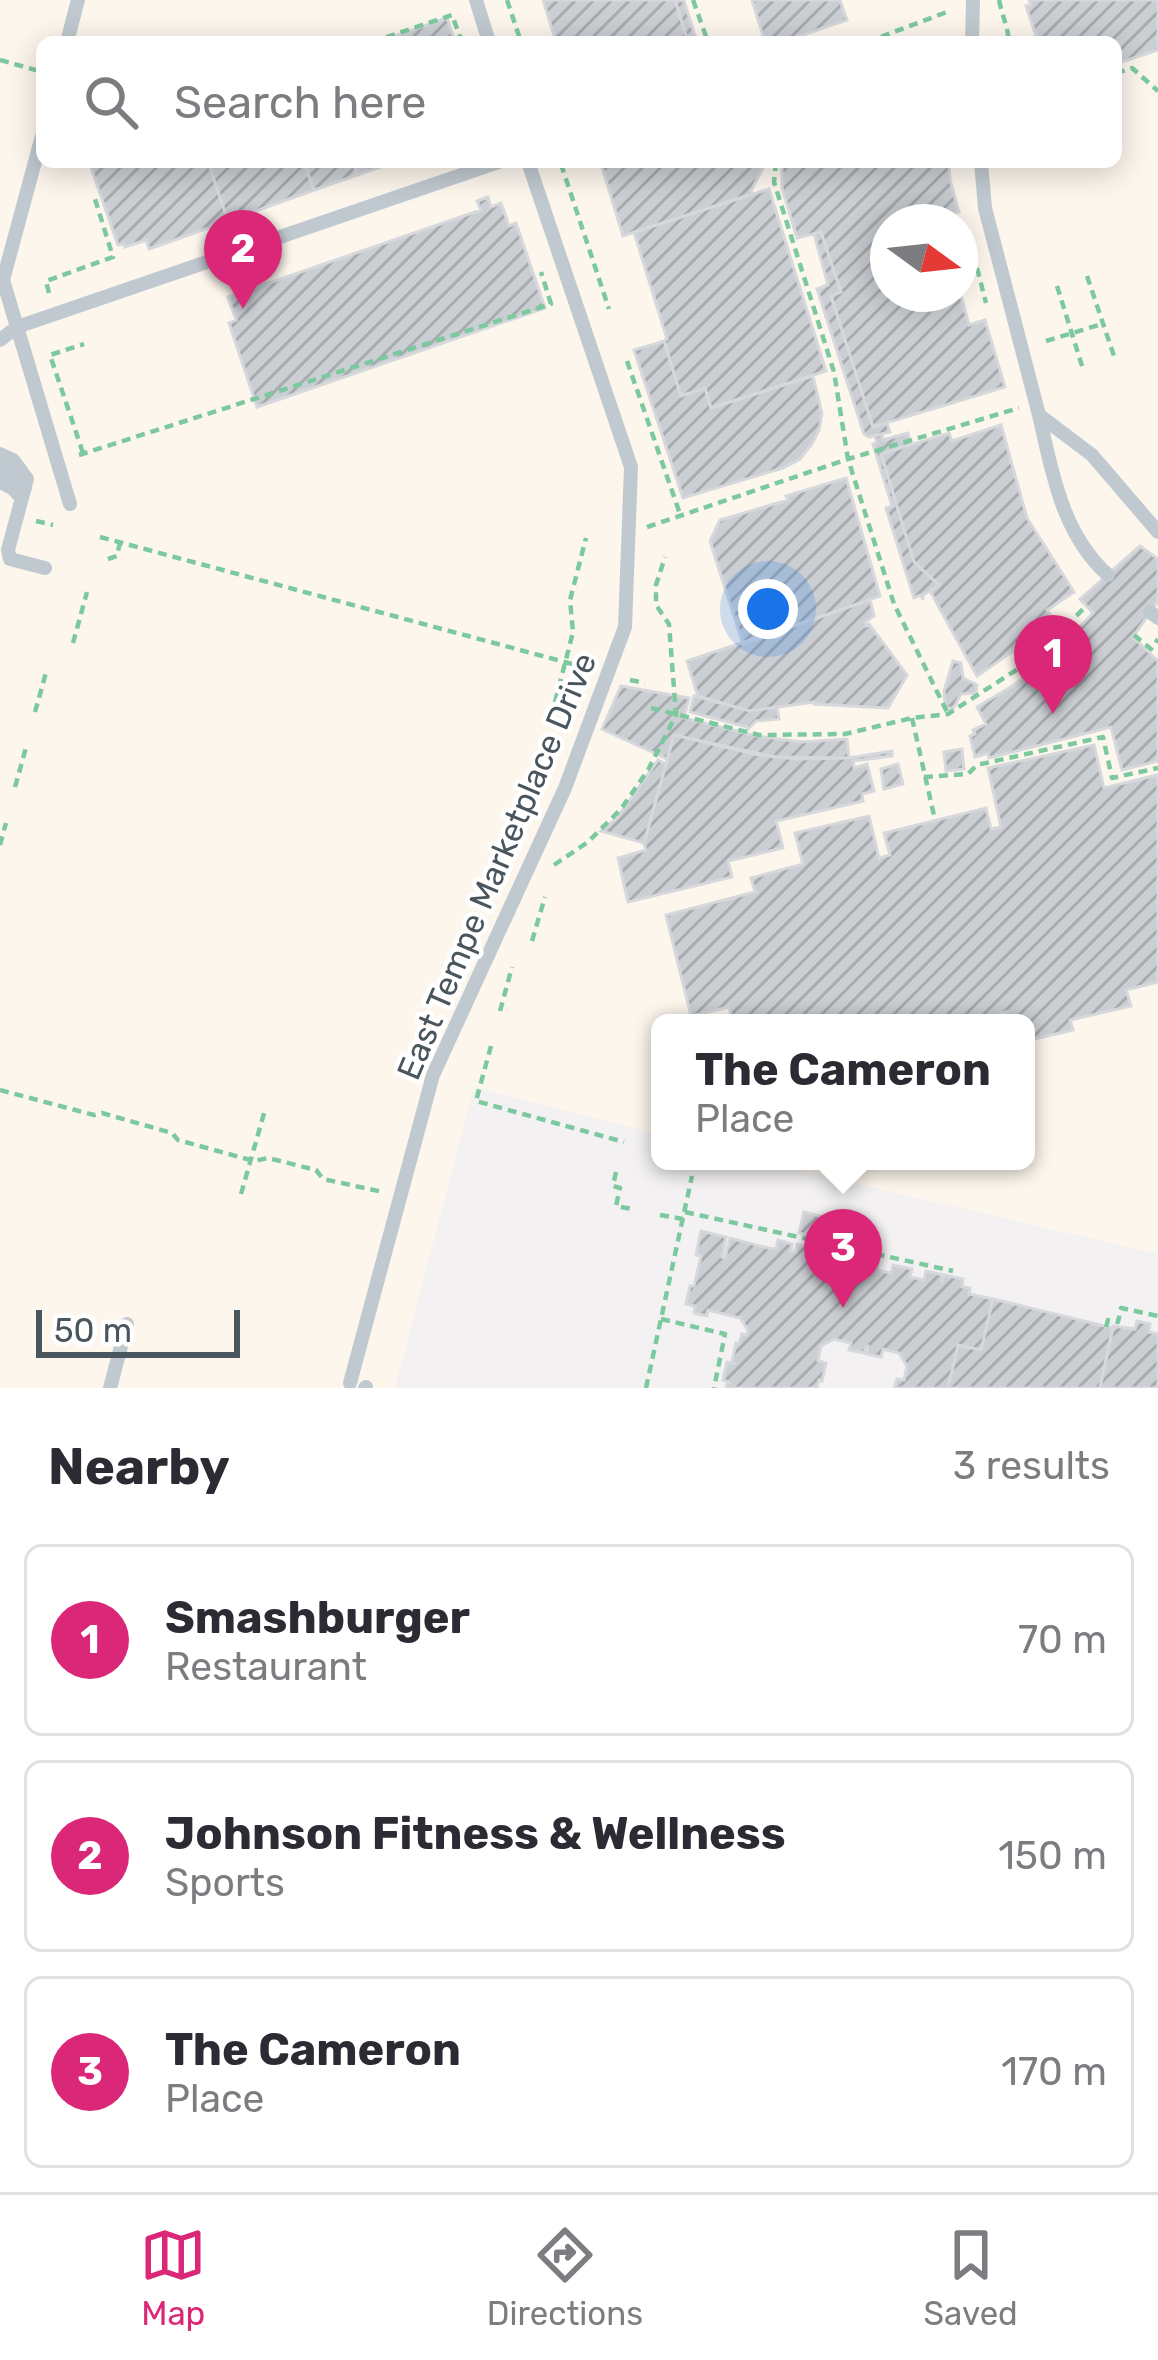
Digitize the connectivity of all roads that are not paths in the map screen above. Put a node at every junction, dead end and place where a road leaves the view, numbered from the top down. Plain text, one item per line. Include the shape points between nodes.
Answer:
1 (78, 0) edge
2 (476, 0) edge
3 (973, 0) edge
4 (69, 36) edge
5 (487, 36) edge
6 (972, 36) edge
7 (36, 158) edge
8 (482, 168) edge
9 (529, 168) edge
10 (982, 168) edge
11 (17, 327) junction
12 (0, 340) edge
13 (1038, 409) junction
14 (0, 454) edge
15 (0, 469) edge
16 (0, 482) edge
17 (24, 493) junction
18 (70, 504) dead end
19 (1158, 532) edge
20 (45, 568) dead end
21 (1108, 574) dead end
22 (128, 1324) dead end
23 (360, 1386) edge
24 (110, 1388) edge

1 - 4 lane
2 - 5 lane
3 - 6 lane
7 - 11 lane via 3,280
8 - 11 lane
9 - 23 lane, East Tempe Marketplace Drive via 631,467 625,627 565,788 433,1076
10 - 13 lane
11 - 12 lane
11 - 18 lane
13 - 19 lane via 1092,455
13 - 21 lane via 1060,505
14 - 17 lane via 23,470
15 - 17 lane
16 - 17 lane
17 - 20 lane via 10,559
22 - 24 lane

